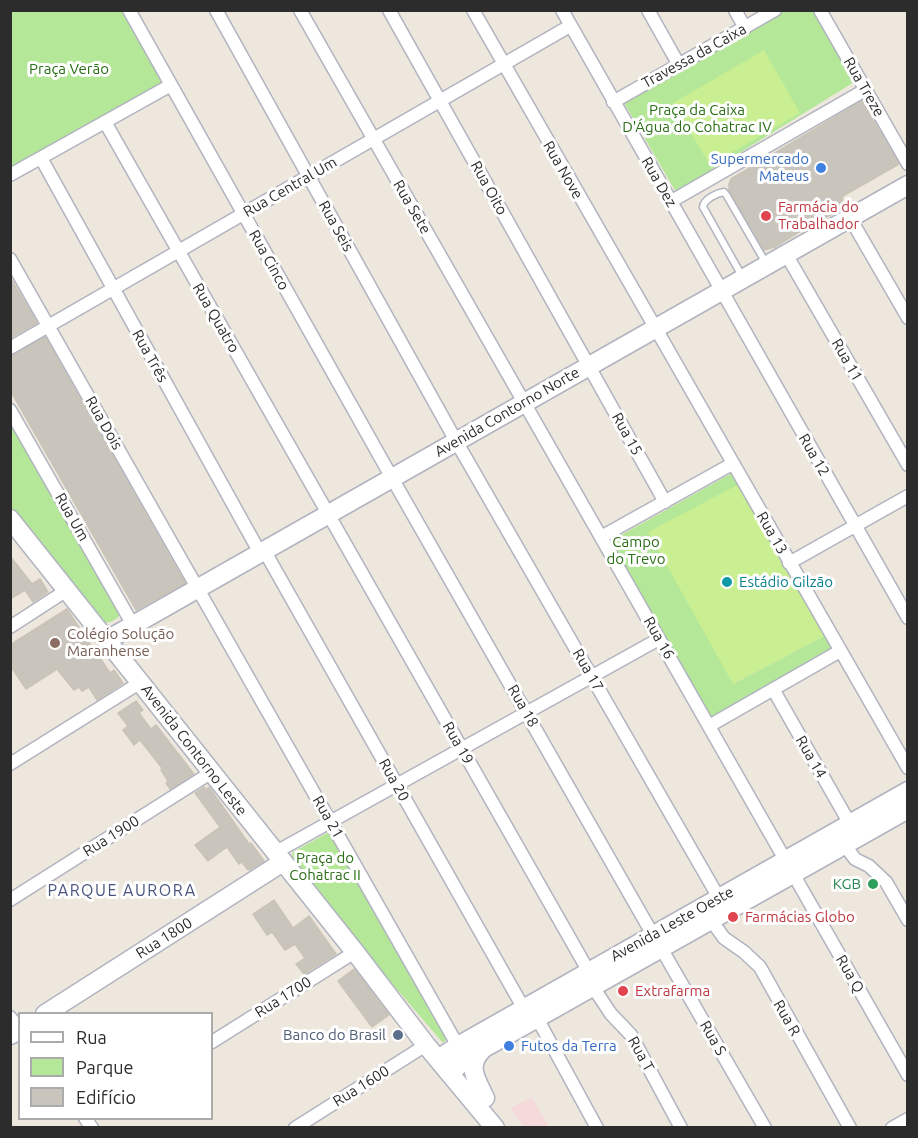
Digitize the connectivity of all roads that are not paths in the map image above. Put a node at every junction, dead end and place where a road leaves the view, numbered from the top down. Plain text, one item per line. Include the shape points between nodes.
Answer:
1 (129, 10) edge
2 (216, 10) edge
3 (300, 10) edge
4 (389, 10) edge
5 (473, 10) edge
6 (562, 10) edge
7 (648, 10) edge
8 (735, 10) edge
9 (775, 10) edge
10 (820, 10) edge
11 (570, 26) junction
12 (745, 28) junction
13 (503, 64) junction
14 (679, 65) junction
15 (171, 85) junction
16 (865, 90) junction
17 (440, 101) junction
18 (614, 102) junction
19 (105, 122) junction
20 (373, 139) junction
21 (41, 158) junction
22 (908, 164) edge
23 (10, 175) edge
24 (309, 176) junction
25 (908, 185) edge
26 (670, 202) junction
27 (244, 214) junction
28 (850, 218) junction
29 (178, 251) junction
30 (786, 254) junction
31 (10, 259) edge
32 (767, 265) junction
33 (744, 278) junction
34 (113, 289) junction
35 (721, 291) junction
36 (908, 318) edge
37 (49, 326) junction
38 (654, 329) junction
39 (10, 348) edge
40 (589, 366) junction
41 (524, 402) junction
42 (10, 410) edge
43 (456, 441) junction
44 (732, 464) junction
45 (908, 465) edge
46 (392, 478) junction
47 (908, 496) edge
48 (665, 502) junction
49 (328, 514) junction
50 (10, 519) edge
51 (855, 526) junction
52 (601, 537) junction
53 (262, 551) junction
54 (789, 563) junction
55 (198, 588) junction
56 (67, 590) junction
57 (908, 618) edge
58 (133, 625) junction
59 (10, 627) edge
60 (659, 639) junction
61 (107, 640) junction
62 (840, 651) junction
63 (592, 676) junction
64 (141, 682) junction
65 (773, 689) junction
66 (526, 712) junction
67 (709, 726) junction
68 (461, 749) junction
69 (10, 764) edge
70 (908, 768) edge
71 (212, 772) junction
72 (397, 785) junction
73 (908, 791) edge
74 (908, 809) edge
75 (330, 822) junction
76 (850, 824) junction
77 (844, 844) junction
78 (280, 857) junction
79 (789, 867) junction
80 (719, 898) junction
81 (10, 900) edge
82 (711, 920) junction
83 (908, 920) edge
84 (657, 942) junction
85 (355, 952) junction
86 (591, 979) junction
87 (48, 1012) edge
88 (530, 1013) junction
89 (213, 1041) edge
90 (426, 1045) junction
91 (484, 1048) junction
92 (450, 1059) junction
93 (908, 1076) edge
94 (485, 1098) junction
95 (908, 1119) edge
96 (295, 1128) edge
97 (495, 1128) edge
98 (510, 1128) edge
99 (597, 1128) edge
100 (681, 1128) edge
101 (765, 1128) edge
102 (850, 1128) edge
103 (892, 1128) edge

1 - 15 street, Rua Cinco
2 - 24 street, Rua Seis
3 - 20 street, Rua Sete
4 - 17 street, Rua Oito
5 - 13 street, Rua Nove
6 - 11 street, Rua Dez
7 - 14 street
8 - 12 street
9 - 12 street, Travessa da Caixa
10 - 16 street, Rua Treze
11 - 13 street, Rua Central Um
11 - 18 street, Rua Dez
12 - 14 street, Travessa da Caixa
13 - 17 street, Rua Central Um
13 - 38 street, Rua Nove
14 - 18 street, Travessa da Caixa
15 - 19 street
15 - 27 street, Rua Cinco
16 - 22 street, Rua Treze
16 - 26 street
17 - 20 street, Rua Central Um
17 - 40 street, Rua Oito
18 - 26 street, Rua Dez
19 - 21 street
19 - 29 street, Rua Quatro
20 - 24 street, Rua Central Um
20 - 41 street, Rua Sete
21 - 23 street
21 - 34 street, Rua Três
24 - 27 street, Rua Central Um
24 - 43 street, Rua Seis
25 - 28 main road, Avenida Contorno Norte
26 - 35 street, Rua Dez
27 - 29 street, Rua Central Um
27 - 46 street, Rua Cinco
28 - 30 main road, Avenida Contorno Norte
28 - 36 street
29 - 34 street, Rua Central Um
29 - 49 street, Rua Quatro
30 - 32 main road, Avenida Contorno Norte
30 - 45 street, Rua 11
31 - 37 street, Rua Dois
32 - 33 main road, Avenida Contorno Norte
32 - 33 lane via 727,196 720,192 705,201 703,207
33 - 35 main road, Avenida Contorno Norte
34 - 37 street, Rua Central Um
34 - 53 street, Rua Três
35 - 38 main road, Avenida Contorno Norte
35 - 51 street, Rua 12
37 - 39 street, Rua Central Um
37 - 55 street, Rua Dois
38 - 40 main road, Avenida Contorno Norte
38 - 44 street, Rua 13
40 - 41 main road, Avenida Contorno Norte
40 - 48 street, Rua 15
41 - 43 main road, Avenida Contorno Norte
41 - 52 street, Rua 16
42 - 58 street, Rua Um
43 - 46 main road, Avenida Contorno Norte
43 - 63 street, Rua 17
44 - 48 street
44 - 54 street, Rua 13
46 - 49 main road, Avenida Contorno Norte
46 - 66 street, Rua 18
47 - 51 street
48 - 52 street
49 - 53 main road, Avenida Contorno Norte
49 - 68 street, Rua 19
50 - 56 main road, Avenida Contorno Leste
51 - 54 street
51 - 57 street, Rua 12
52 - 60 street, Rua 16
53 - 55 main road, Avenida Contorno Norte
53 - 72 street, Rua 20
54 - 62 street, Rua 13
55 - 58 main road, Avenida Contorno Norte
55 - 75 street, Rua 21
56 - 59 street
56 - 61 main road, Avenida Contorno Leste
58 - 61 main road, Avenida Contorno Norte
60 - 63 street
60 - 67 street, Rua 16
61 - 64 main road, Avenida Contorno Leste
62 - 65 street
62 - 70 street, Rua 13
63 - 66 street
63 - 80 street, Rua 17
64 - 69 street
64 - 71 main road, Avenida Contorno Leste
65 - 67 street
65 - 76 street, Rua 14
66 - 68 street
66 - 84 street, Rua 18
67 - 79 street, Rua 16
68 - 72 street
68 - 86 street, Rua 19
71 - 78 main road, Avenida Contorno Leste
71 - 81 street, Rua 1900
72 - 75 street
72 - 88 street, Rua 20
73 - 76 main road, Avenida Leste Oeste
74 - 77 main road, Avenida Leste Oeste
75 - 78 street
75 - 92 street, Rua 21
76 - 79 main road, Avenida Leste Oeste
77 - 79 main road, Avenida Leste Oeste
77 - 83 street via 855,859 886,882
78 - 85 main road, Avenida Contorno Leste
78 - 87 main road, Rua 1800
79 - 80 main road, Avenida Leste Oeste
79 - 82 main road, Avenida Leste Oeste
79 - 93 street, Rua Q
80 - 84 main road, Avenida Leste Oeste
82 - 84 main road, Avenida Leste Oeste
82 - 102 street, Rua R via 724,938 760,967
84 - 86 main road, Avenida Leste Oeste
84 - 101 street, Rua S
85 - 89 street, Rua 1700
85 - 90 main road, Avenida Contorno Leste
85 - 92 main road, Avenida Contorno Leste
86 - 88 main road, Avenida Leste Oeste
86 - 100 street, Rua T via 611,1014 631,1035
88 - 91 main road, Avenida Leste Oeste
88 - 92 main road, Avenida Leste Oeste
88 - 99 street, Rua 20
90 - 92 main road, Avenida Contorno Leste
90 - 96 street, Rua 1600
91 - 92 main road, Avenida Leste Oeste
91 - 94 main road via 473,1066
92 - 94 main road, Avenida Contorno Leste
92 - 97 main road, Avenida Contorno Leste
94 - 98 main road, Avenida Contorno Leste
95 - 103 street

